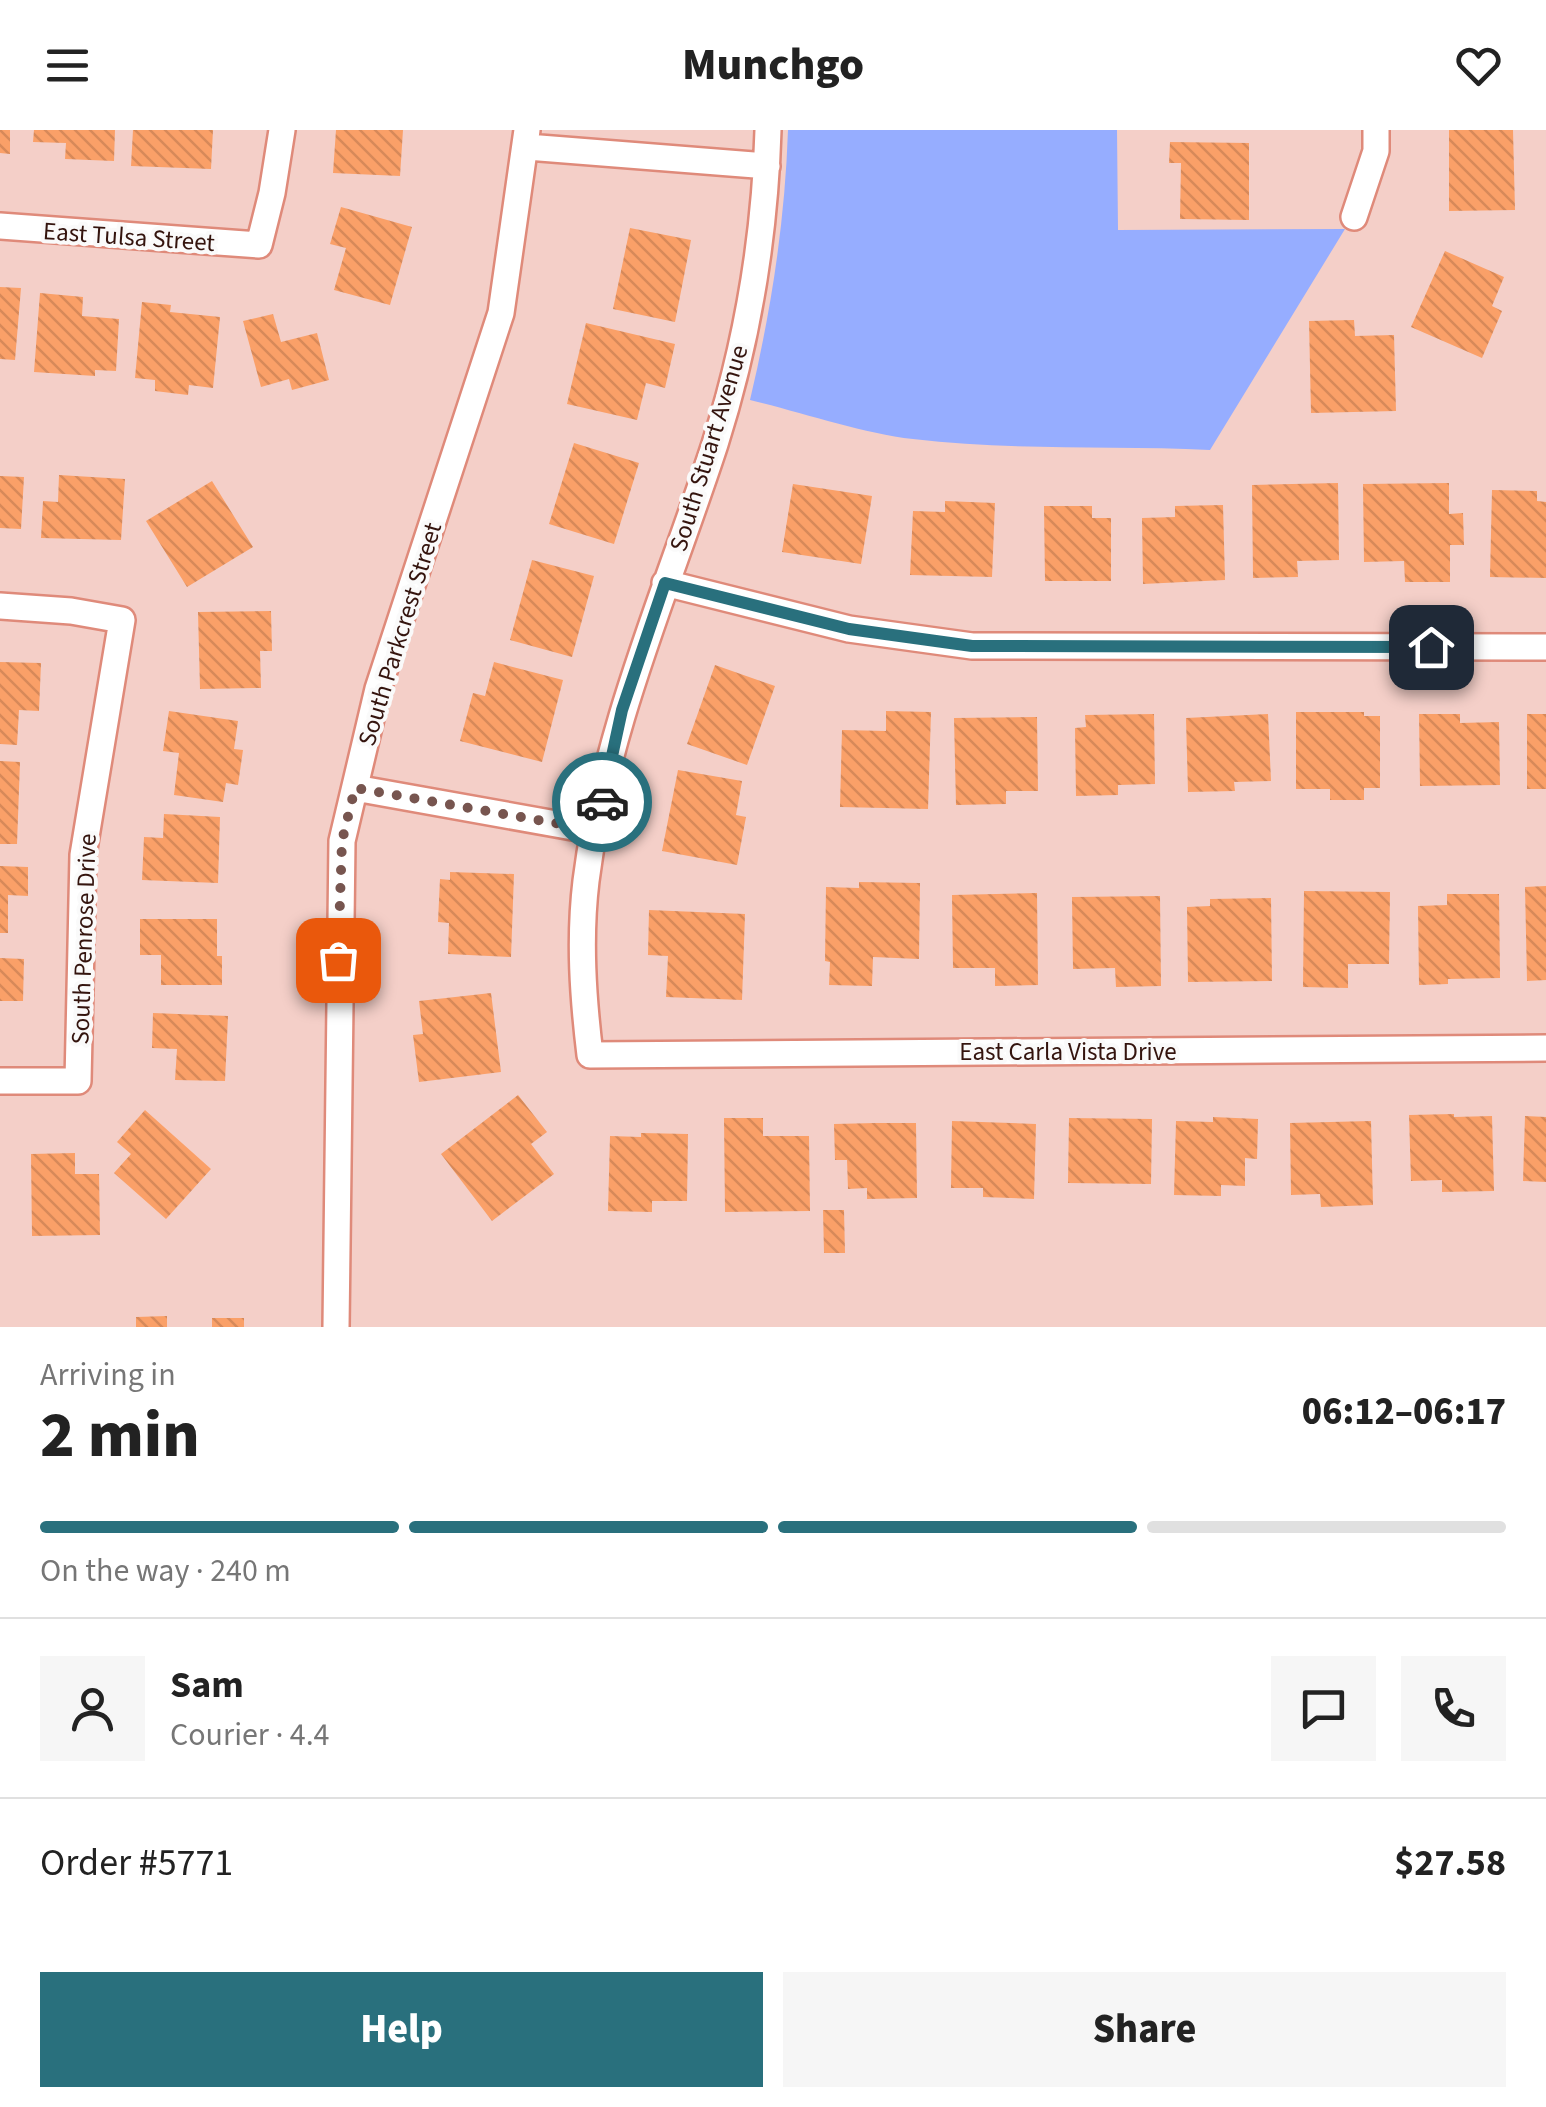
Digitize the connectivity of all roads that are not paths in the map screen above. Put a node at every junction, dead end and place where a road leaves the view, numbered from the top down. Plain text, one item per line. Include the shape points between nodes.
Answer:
1 (282, 130) edge
2 (768, 130) edge
3 (1376, 130) edge
4 (527, 139) edge
5 (767, 166) junction
6 (1354, 217) dead end
7 (0, 226) edge
8 (665, 583) junction
9 (0, 606) edge
10 (1546, 647) edge
11 (355, 788) junction
12 (595, 830) junction
13 (1546, 1048) edge
14 (590, 1055) joint
15 (0, 1080) edge
16 (336, 1327) edge

1 - 7 street, East Tulsa Street via 258,246
2 - 5 street, South Stuart Avenue
3 - 6 street via 1376,152
4 - 5 street
4 - 11 street, South Parkcrest Street via 501,312 378,689
5 - 8 street, South Stuart Avenue via 741,348
8 - 10 street via 849,629 972,646
8 - 12 street, South Stuart Avenue via 622,710
9 - 15 street, South Penrose Drive via 122,620 83,854 78,1080
11 - 12 street
11 - 16 street, South Parkcrest Street via 342,841 338,924
12 - 14 street, South Stuart Avenue via 582,985
13 - 14 street, East Carla Vista Drive

